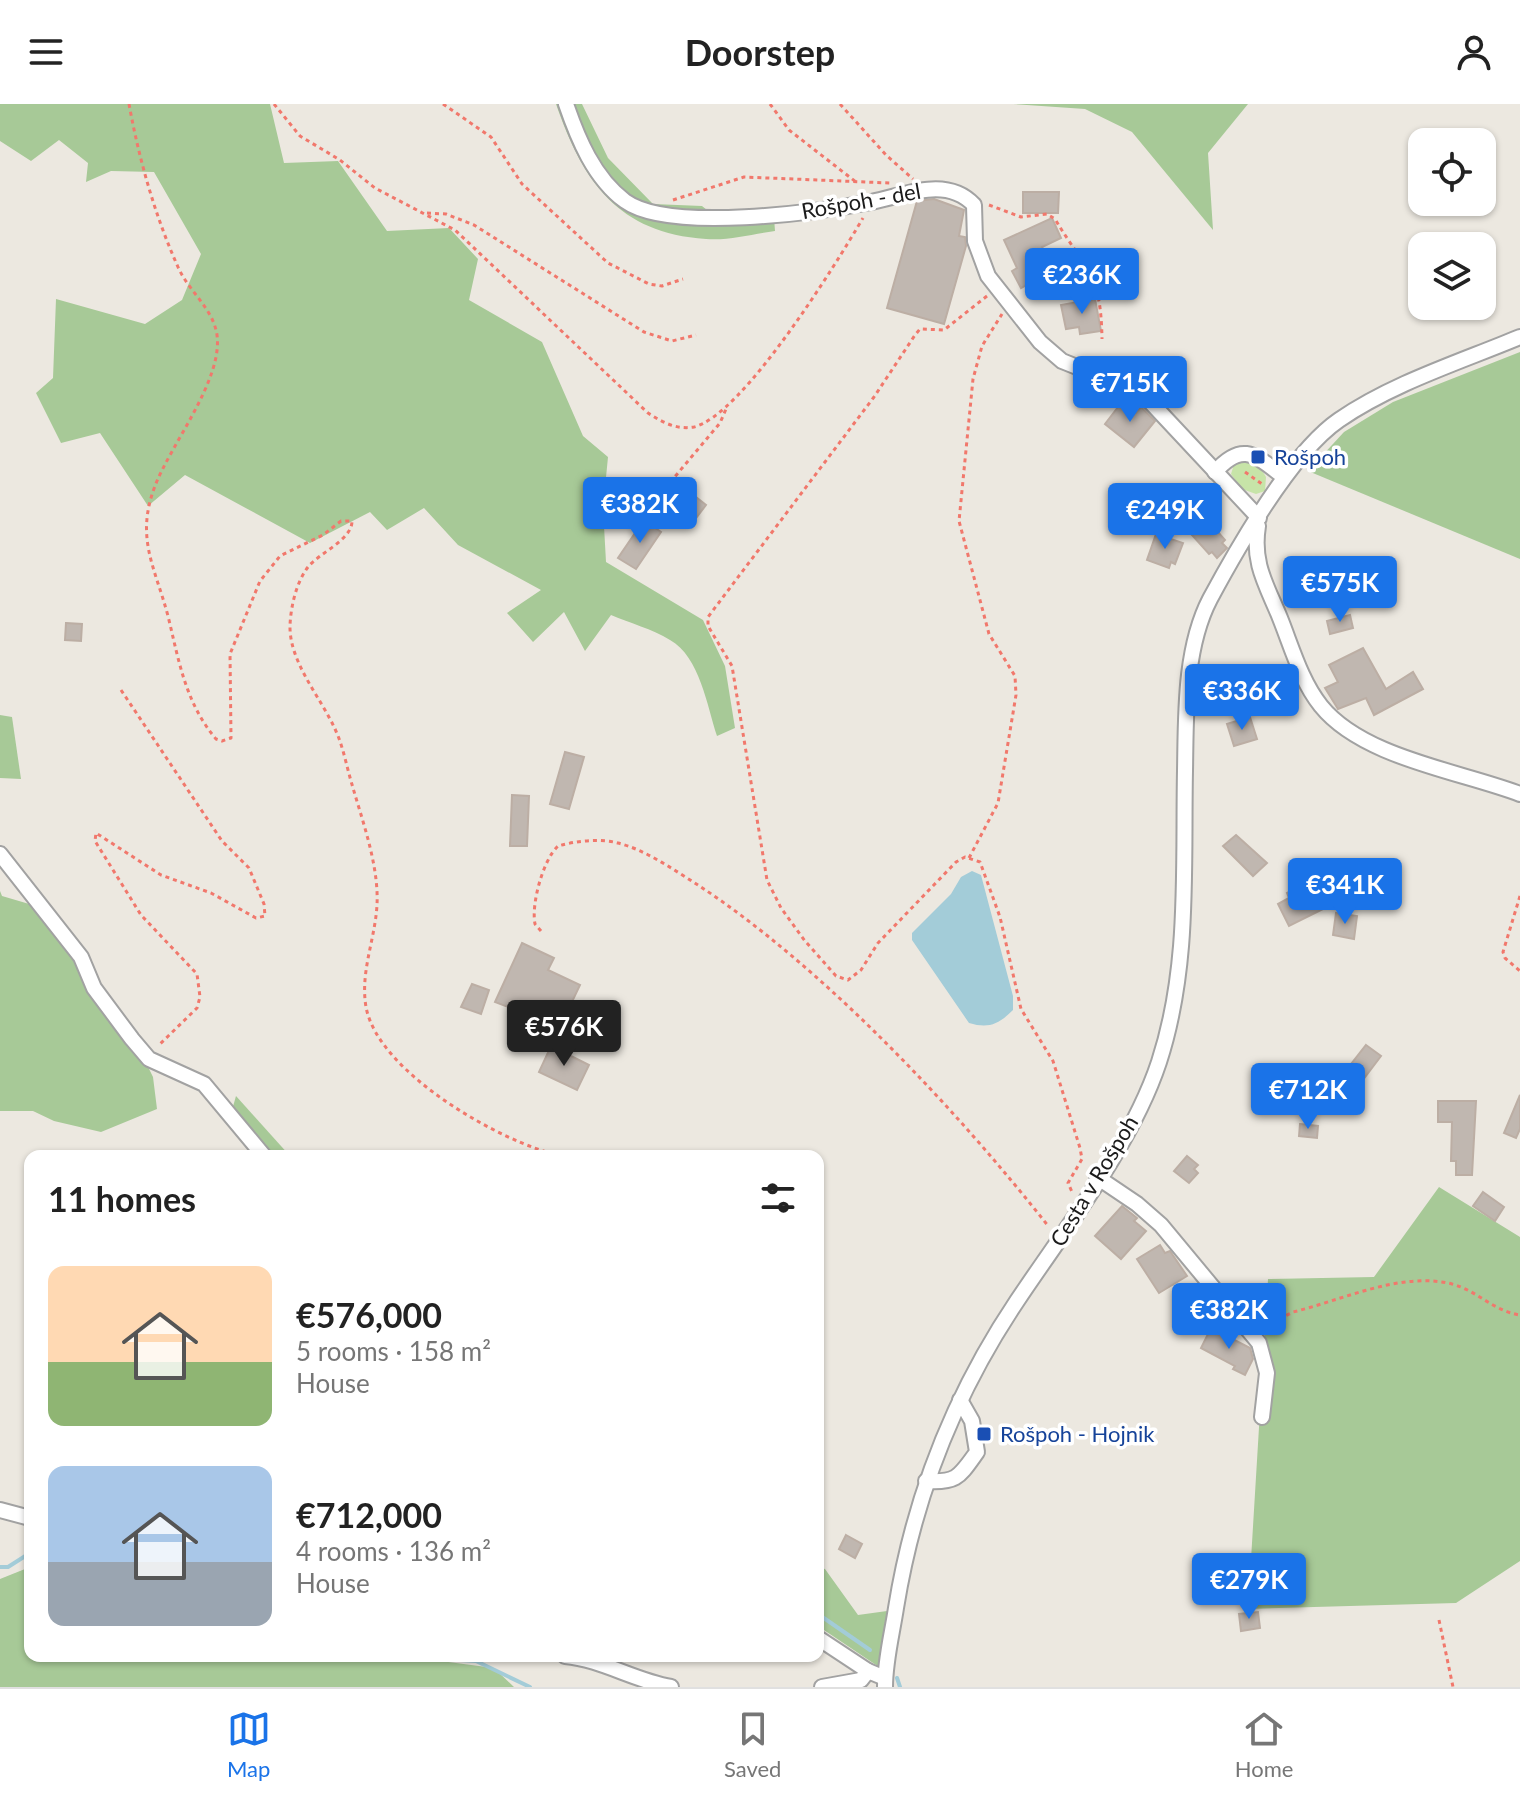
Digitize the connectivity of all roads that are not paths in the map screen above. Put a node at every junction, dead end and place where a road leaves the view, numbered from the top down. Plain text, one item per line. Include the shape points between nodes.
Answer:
1 (566, 104) edge
2 (1520, 337) edge
3 (1215, 472) junction
4 (1284, 477) junction
5 (1259, 518) junction
6 (1520, 794) edge
7 (0, 854) edge
8 (259, 1150) edge
9 (1097, 1177) junction
10 (960, 1400) junction
11 (1262, 1417) dead end
12 (926, 1481) junction
13 (0, 1510) edge
14 (24, 1516) edge
15 (824, 1642) edge
16 (593, 1662) edge
17 (868, 1671) junction
18 (885, 1682) edge
19 (671, 1687) edge
20 (822, 1687) edge

1 - 3 street, Rošpoh - del via 604,182 641,210 768,216 872,202 914,189 967,198 974,205 975,241 1007,305 1062,361 1142,393
2 - 4 street, Cesta v Rošpoh via 1387,393 1337,421
3 - 4 street via 1227,457 1246,453
3 - 5 street
4 - 5 street, Cesta v Rošpoh
5 - 6 street via 1254,553 1294,659 1321,706 1371,743
5 - 9 street, Cesta v Rošpoh via 1207,604 1193,655 1186,720 1183,940 1174,1005 1158,1065 1118,1149
7 - 8 street via 81,957 94,988 149,1059 204,1084
9 - 10 street, Cesta v Rošpoh
9 - 11 street via 1161,1225 1259,1343 1267,1383
10 - 12 street, Cesta v Rošpoh
10 - 12 street via 972,1421 977,1452 958,1477
12 - 18 street, Cesta v Rošpoh via 906,1546
13 - 14 street
15 - 17 street
16 - 19 street via 642,1682
17 - 18 street
17 - 20 street via 861,1680

